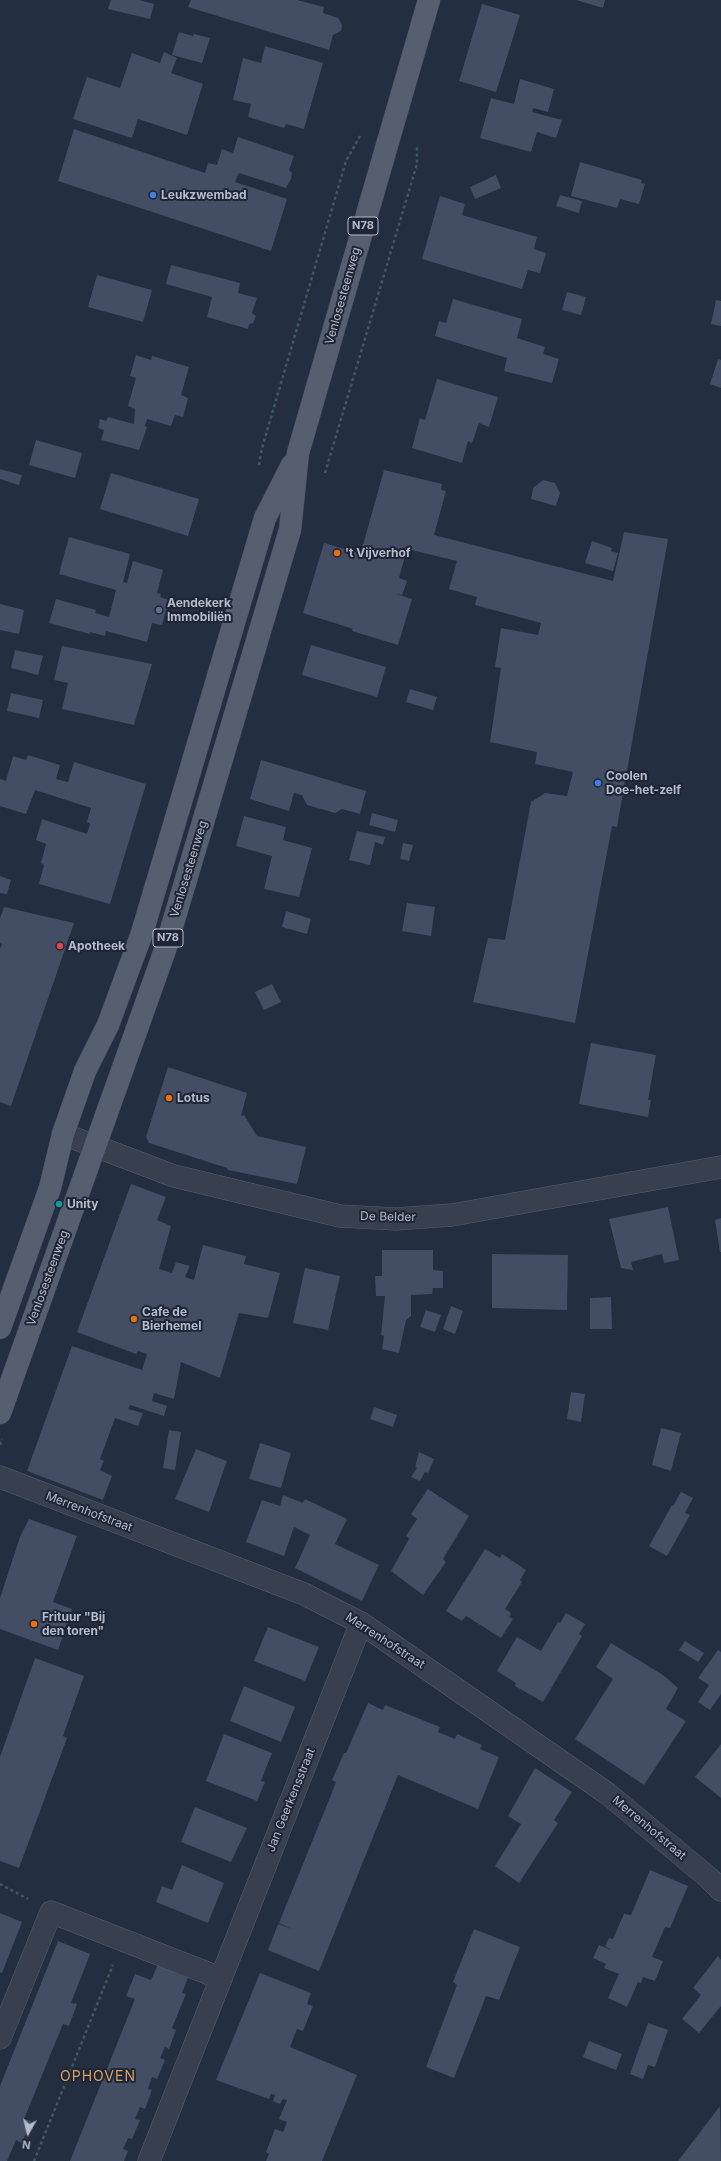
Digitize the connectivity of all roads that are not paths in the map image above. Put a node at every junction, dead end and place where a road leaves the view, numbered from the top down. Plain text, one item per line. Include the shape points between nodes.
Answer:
1 (429, 0) edge
2 (298, 453) junction
3 (63, 1134) junction
4 (95, 1145) junction
5 (721, 1167) edge
6 (0, 1328) edge
7 (0, 1413) edge
8 (0, 1477) edge
9 (361, 1623) junction
10 (721, 1890) edge
11 (220, 1978) junction
12 (0, 2038) edge
13 (149, 2161) edge

1 - 2 main road, Venlosesteenweg / N78
2 - 3 main road, Venlosesteenweg / N78 via 265,518 142,933 108,1025 84,1071
2 - 4 main road, Venlosesteenweg / N78 via 290,530 165,950
3 - 4 street, De Belder
3 - 6 main road, Venlosesteenweg / N78 via 50,1188
4 - 5 street, De Belder via 174,1176 340,1216 396,1219 452,1215
4 - 7 main road, Venlosesteenweg / N78
8 - 9 street, Merrenhofstraat via 304,1594
9 - 10 street, Merrenhofstraat via 608,1794
9 - 11 street, Jan Geerkensstraat
11 - 12 street via 52,1912
11 - 13 street, Jan Geerkensstraat

